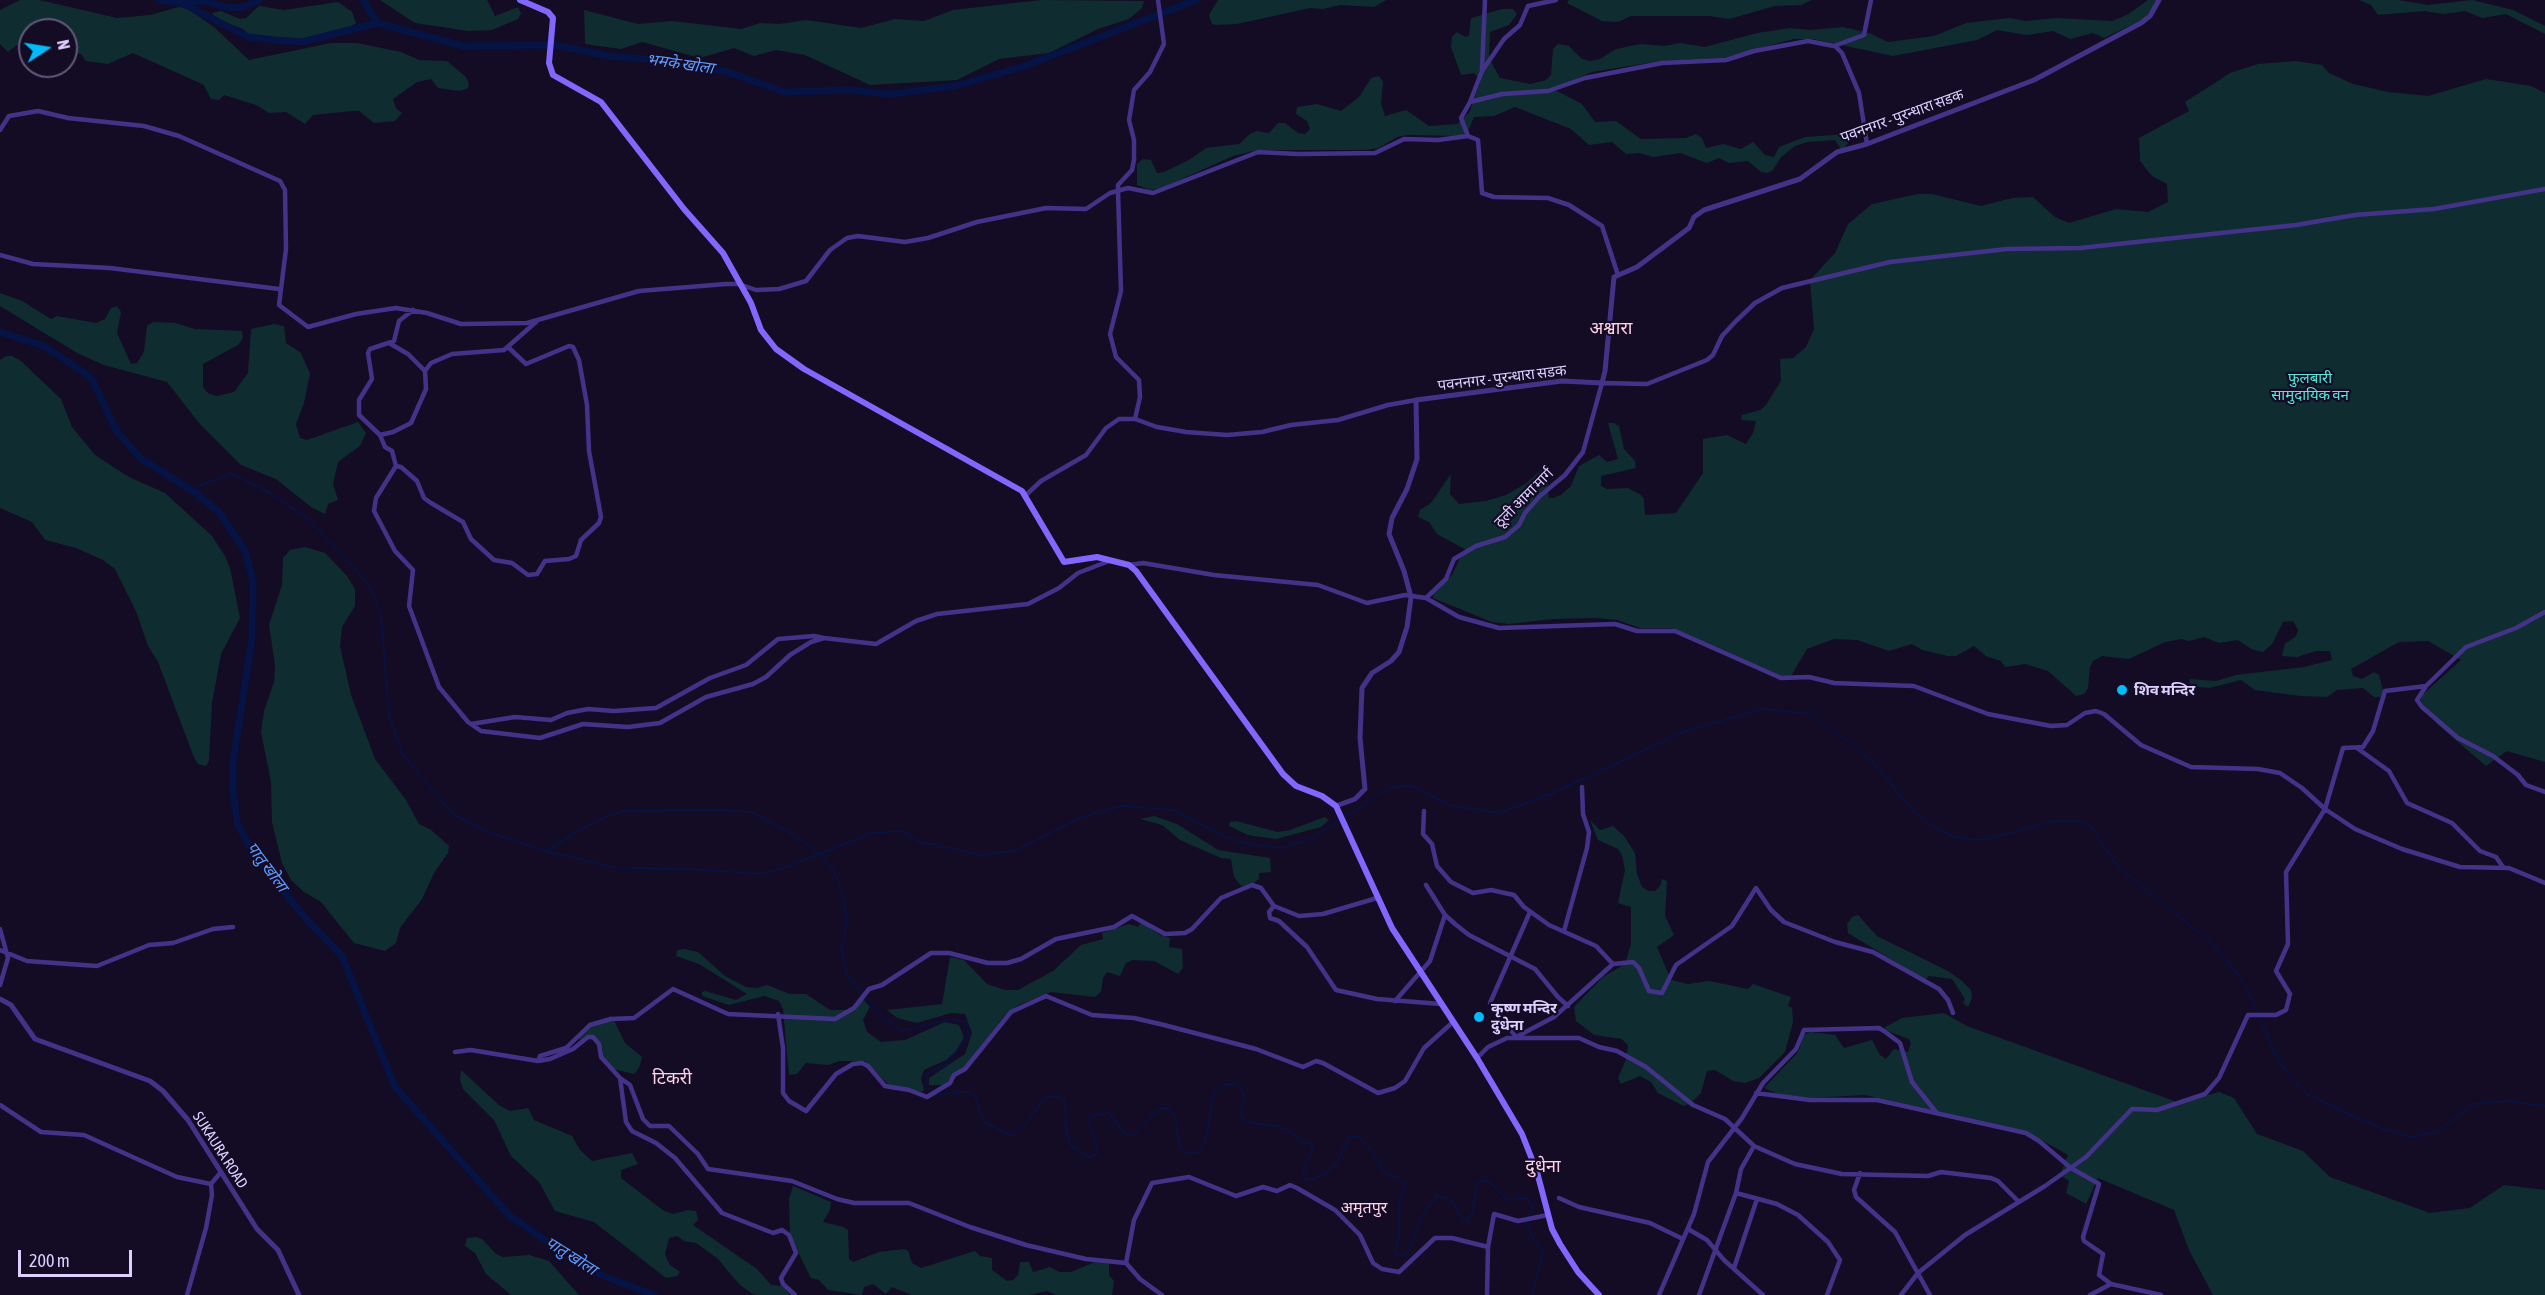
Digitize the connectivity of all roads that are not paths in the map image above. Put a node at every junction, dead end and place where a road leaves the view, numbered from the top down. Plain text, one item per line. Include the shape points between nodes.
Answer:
1 (520, 0) edge
2 (1158, 0) edge
3 (1485, 0) edge
4 (1556, 0) edge
5 (1871, 0) edge
6 (2159, 0) edge
7 (533, 3) edge
8 (1834, 46) junction
9 (1482, 71) junction
10 (1470, 102) junction
11 (0, 130) edge
12 (1468, 136) junction
13 (1867, 144) junction
14 (2545, 189) edge
15 (1118, 191) junction
16 (0, 255) edge
17 (1618, 275) junction
18 (739, 284) junction
19 (279, 289) junction
20 (413, 310) junction
21 (536, 322) junction
22 (389, 343) junction
23 (508, 347) junction
24 (425, 371) junction
25 (1602, 382) junction
26 (1416, 400) junction
27 (1135, 419) junction
28 (380, 435) junction
29 (396, 466) junction
30 (1026, 495) junction
31 (1112, 561) junction
32 (1129, 565) junction
33 (1411, 597) junction
34 (1426, 598) junction
35 (2545, 612) edge
36 (824, 638) junction
37 (2426, 686) junction
38 (471, 724) junction
39 (2357, 748) junction
40 (1582, 787) dead end
41 (2545, 792) edge
42 (1337, 808) junction
43 (2325, 809) junction
44 (1424, 811) dead end
45 (2503, 867) junction
46 (2545, 883) edge
47 (1426, 885) dead end
48 (1377, 898) junction
49 (1274, 906) junction
50 (1530, 912) junction
51 (1445, 915) junction
52 (232, 927) dead end
53 (0, 929) edge
54 (1564, 931) junction
55 (0, 950) edge
56 (6, 953) junction
57 (1510, 956) junction
58 (1613, 964) junction
59 (1420, 974) junction
60 (0, 985) edge
61 (0, 999) edge
62 (1395, 1001) junction
63 (1442, 1004) junction
64 (1568, 1006) junction
65 (1953, 1013) dead end
66 (778, 1014) junction
67 (1453, 1022) junction
68 (1516, 1037) junction
69 (455, 1052) dead end
70 (1476, 1058) junction
71 (538, 1060) junction
72 (620, 1078) junction
73 (1756, 1093) junction
74 (0, 1105) edge
75 (1936, 1112) junction
76 (1736, 1127) junction
77 (1754, 1146) junction
78 (2070, 1168) junction
79 (221, 1172) junction
80 (1860, 1173) junction
81 (211, 1184) junction
82 (1736, 1193) junction
83 (1558, 1198) dead end
84 (1757, 1199) junction
85 (2018, 1201) junction
86 (1548, 1215) junction
87 (1688, 1229) junction
88 (1683, 1239) junction
89 (1488, 1247) junction
90 (1716, 1250) junction
91 (1126, 1263) junction
92 (1734, 1268) junction
93 (1918, 1273) junction
94 (2111, 1284) junction
95 (187, 1295) edge
96 (299, 1295) edge
97 (795, 1295) edge
98 (1162, 1295) edge
99 (1487, 1295) edge
100 (1599, 1295) edge
101 (1659, 1295) edge
102 (1699, 1295) edge
103 (1762, 1295) edge
104 (1827, 1295) edge
105 (1901, 1295) edge
106 (1930, 1295) edge
107 (2090, 1295) edge
108 (2161, 1295) edge

1 - 7 main road
2 - 15 street via 1164,44 1150,72 1134,90 1129,120 1134,160
3 - 9 street
4 - 9 street via 1528,6 1520,25 1504,39
5 - 8 street via 1864,35
6 - 13 street, पवननगर - पुरन्धारा सडक via 2141,23 2034,80
7 - 18 main road via 548,12 554,22 549,63 556,78 601,102 723,253
8 - 10 street via 1808,41 1718,62 1662,63 1585,78 1548,91 1502,94
8 - 13 street via 1842,53 1859,93
9 - 10 street
10 - 12 street via 1461,118
11 - 19 street via 9,116 38,111 144,126 179,136 280,182 285,190 286,249
12 - 15 street via 1404,139 1375,153 1258,152 1153,193 1128,188
12 - 17 street via 1478,140 1482,193 1548,198 1569,205 1602,226
13 - 17 street, पवननगर - पुरन्धारा सडक via 1837,152 1790,184 1704,210 1694,217 1689,228 1637,267
14 - 25 street via 2434,209 2355,214 2296,225 1868,265 1769,294 1737,320 1722,336 1713,355 1700,363 1647,384
15 - 18 street via 1086,208 1046,208 905,242 847,238 830,250 806,280 796,285 767,291
15 - 27 street via 1121,291 1110,334 1116,357 1140,380
16 - 19 street via 33,264 110,268
17 - 25 street via 1614,277
18 - 21 street via 639,291
18 - 30 main road via 764,336 785,356
19 - 20 street via 282,309 308,327 377,310
20 - 21 street via 461,324
20 - 22 street via 399,321 394,341
21 - 23 street
22 - 24 street
22 - 28 street via 370,349 372,379 361,393 358,407 364,422
23 - 24 street via 494,352 452,354 431,363
23 - 29 street via 526,364 569,346 579,360 600,517 599,523 580,540 576,556 545,561 537,574 528,575 512,563 494,560 471,539 463,522 430,503 412,476
24 - 28 street via 426,389 411,423
25 - 26 street, पवननगर - पुरन्धारा सडक via 1562,381
25 - 34 street, ठूली आमा मार्ग via 1583,452 1565,475 1540,496 1505,537 1454,558 1446,579
26 - 27 street via 1338,420 1227,435 1170,430
26 - 33 street via 1417,459 1389,534
27 - 30 street via 1113,422 1086,455 1041,481
28 - 29 street via 392,451
29 - 38 street via 376,498 374,511 395,551 412,570 409,606 439,687
30 - 31 main road via 1064,562 1097,557
31 - 32 main road
31 - 36 street via 1078,573 1028,604 937,614 876,644
32 - 33 street via 1143,563 1214,575 1318,585 1367,603 1397,594
32 - 42 main road via 1144,580 1283,774 1296,786 1322,796
33 - 34 street
33 - 42 street via 1399,652 1372,673 1362,688 1360,738 1365,789
34 - 43 street via 1459,617 1499,627 1615,624 1638,631 1675,630 1781,678 1800,676 1834,683 1914,686 1988,714 2051,726 2067,725 2096,711 2109,717 2141,745 2191,767 2280,773
35 - 37 street via 2466,647
36 - 38 street via 778,639 746,665 710,678 656,708 588,710 551,720 515,717
36 - 38 street via 790,655 759,680 706,697 660,723 628,728 583,724 540,738 481,731
37 - 39 street via 2385,691 2373,731 2363,747
37 - 41 street via 2416,700 2422,707 2458,738 2493,756 2526,785
39 - 43 street via 2343,748
39 - 45 street via 2389,771 2407,803 2452,823
40 - 54 street via 1588,840
42 - 48 main road
43 - 45 street via 2355,829 2432,860 2460,867
43 - 78 street via 2286,872 2288,944 2276,971 2288,989 2290,1000 2286,1010 2281,1014 2248,1015 2211,1090 2157,1110 2132,1109 2092,1152
44 - 50 street via 1422,834 1432,844 1444,877 1473,893 1508,892
45 - 46 street
47 - 51 street
48 - 49 street via 1308,916 1288,914
48 - 59 main road
49 - 62 street via 1270,918 1279,921 1307,947 1336,990
49 - 66 street via 1261,888 1252,885 1221,898 1185,933 1165,934 1132,916 1113,927 1056,939 1007,963 931,953 869,989 842,1017
50 - 54 street
50 - 57 street
51 - 57 street via 1469,935
51 - 59 street via 1430,961
52 - 56 street via 213,929 173,943 149,945 97,966 27,961
53 - 56 street
54 - 58 street via 1596,946
55 - 56 street
56 - 60 street
57 - 64 street via 1534,969
57 - 68 street via 1490,1003
58 - 64 street
58 - 65 street via 1634,962 1649,991 1662,993 1670,972 1682,959 1732,926 1756,888 1784,922 1872,952 1939,989
59 - 62 street
59 - 63 main road
61 - 79 street, SUKAURA ROAD via 11,1005 35,1039 156,1085 188,1120
62 - 63 street
63 - 67 main road
64 - 68 street
66 - 67 street via 783,1093 802,1111 811,1108 836,1074 853,1065 868,1066 885,1086 927,1097 965,1070 1011,1012 1046,996 1092,1015 1164,1025 1256,1049 1303,1067 1316,1061 1323,1063 1378,1093 1405,1081 1424,1048
66 - 71 street via 728,1014 673,989 634,1018 590,1025 566,1047
67 - 70 main road
68 - 70 street via 1498,1042
68 - 76 street via 1573,1037 1617,1051 1657,1074 1693,1105
69 - 71 street via 491,1052
70 - 86 main road via 1522,1134
71 - 72 street via 561,1056 593,1037 601,1057
72 - 91 street via 630,1085 643,1119 657,1127 669,1126 708,1169 792,1181 854,1203 909,1203 1026,1245 1086,1259
72 - 97 street via 626,1122 632,1131 675,1158 722,1213 773,1233 782,1230 789,1235 796,1253 782,1278
73 - 75 street via 1810,1100 1866,1098
73 - 75 street via 1796,1048 1804,1030 1879,1028 1900,1043 1912,1082
73 - 76 street
74 - 81 street via 42,1131 84,1135 177,1177
75 - 78 street via 2026,1133
76 - 77 street
76 - 87 street via 1705,1169
77 - 80 street via 1803,1167
77 - 82 street via 1745,1158
78 - 85 street
78 - 94 street via 2099,1185 2083,1237 2103,1254 2099,1275
79 - 81 street
79 - 96 street, SUKAURA ROAD via 257,1229 278,1250
80 - 85 street via 1928,1176 1941,1172 1991,1178
80 - 93 street via 1854,1190 1856,1197 1895,1232
81 - 95 street via 206,1228
82 - 84 street
82 - 90 street
83 - 88 street via 1579,1207 1650,1223
84 - 92 street
84 - 104 street via 1798,1215 1828,1242 1840,1260
85 - 93 street via 1965,1235
86 - 89 street via 1518,1221 1494,1214
86 - 100 main road via 1560,1244
87 - 88 street
87 - 90 street
88 - 101 street
89 - 91 street via 1435,1238 1404,1270 1388,1271 1373,1263 1359,1235 1335,1210 1297,1188 1290,1185 1276,1191 1263,1187 1236,1196 1188,1177 1152,1183 1134,1220
89 - 99 street
90 - 92 street
90 - 102 street
91 - 98 street via 1140,1280
92 - 103 street
93 - 105 street
93 - 106 street
94 - 107 street
94 - 108 street

